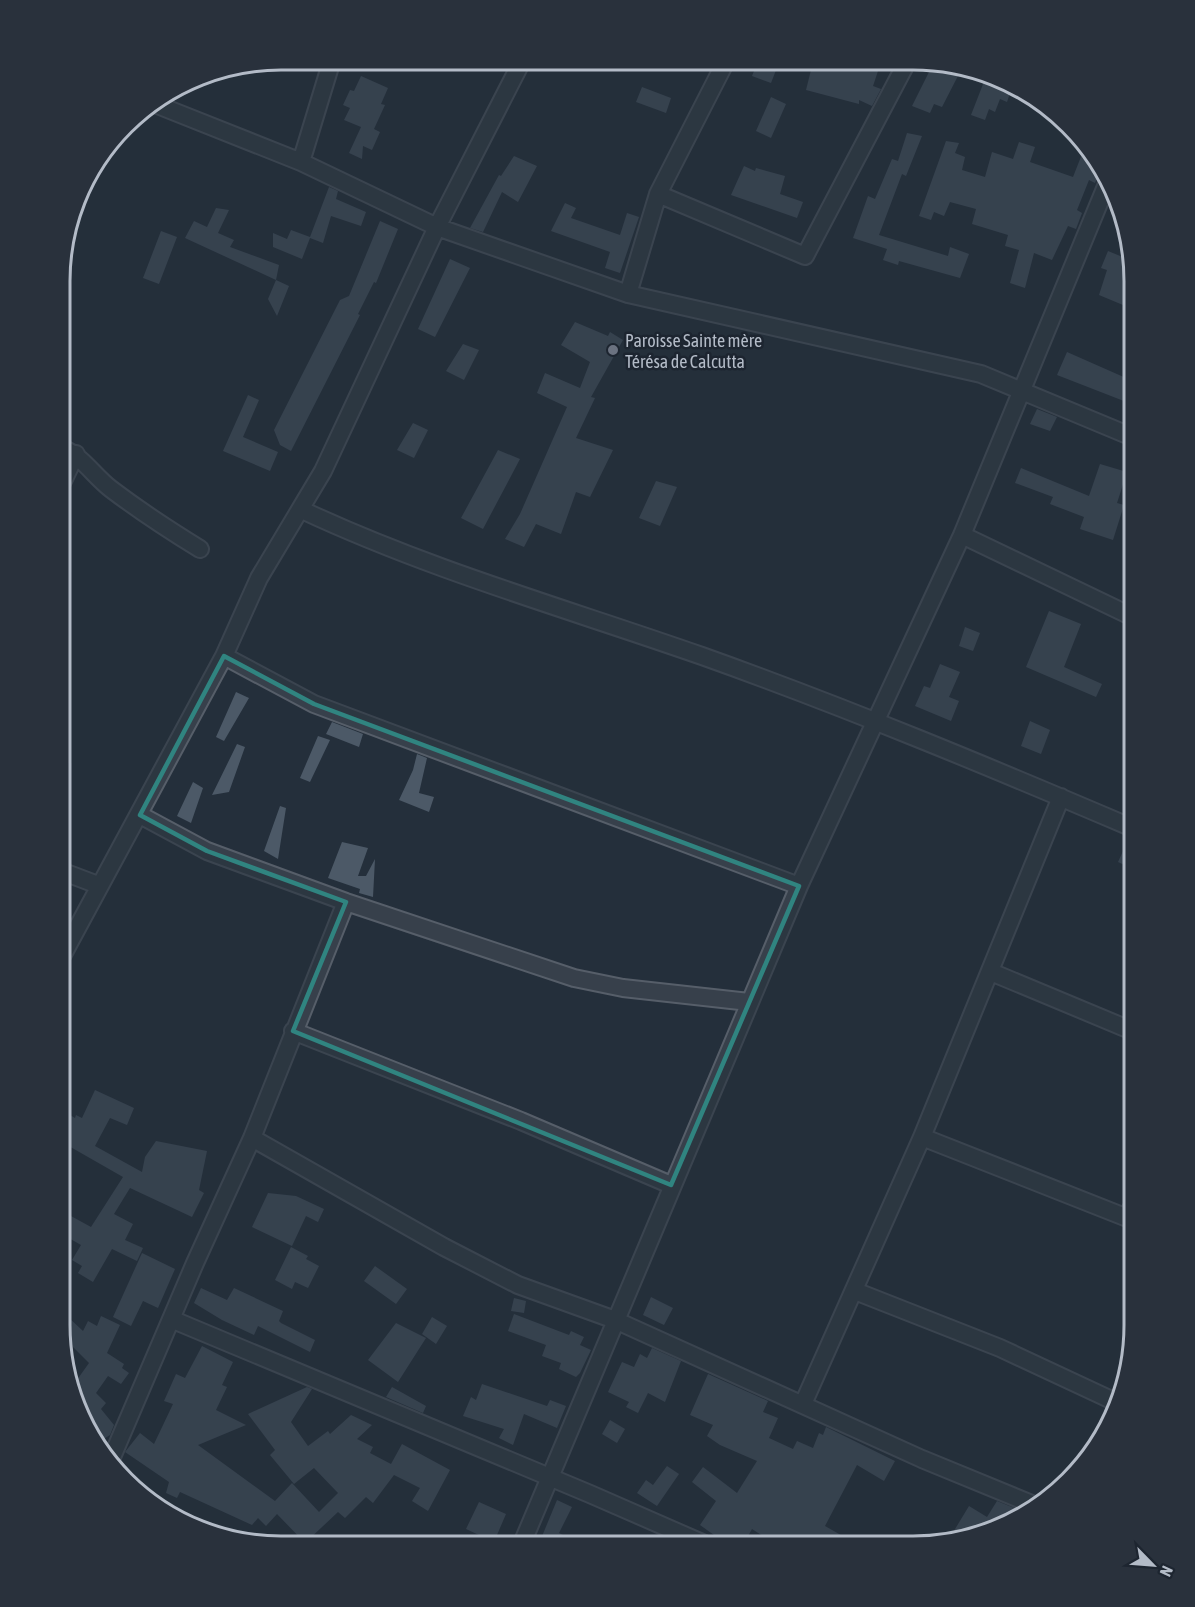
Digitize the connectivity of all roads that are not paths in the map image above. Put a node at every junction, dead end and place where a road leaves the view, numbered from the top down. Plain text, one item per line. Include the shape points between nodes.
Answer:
1 (721, 70) edge
2 (903, 70) edge
3 (330, 71) edge
4 (517, 71) edge
5 (163, 107) edge
6 (302, 162) junction
7 (1104, 191) edge
8 (658, 194) junction
9 (437, 226) junction
10 (628, 294) junction
11 (1022, 391) junction
12 (1124, 433) edge
13 (70, 452) edge
14 (302, 510) junction
15 (962, 535) junction
16 (200, 549) dead end
17 (1124, 613) edge
18 (224, 656) junction
19 (875, 722) junction
20 (1061, 797) junction
21 (140, 815) junction
22 (1124, 824) edge
23 (70, 874) edge
24 (98, 885) junction
25 (799, 886) junction
26 (346, 902) junction
27 (70, 940) edge
28 (991, 972) junction
29 (749, 1002) junction
30 (1124, 1027) edge
31 (293, 1031) junction
32 (922, 1137) junction
33 (252, 1138) junction
34 (671, 1185) junction
35 (1124, 1216) edge
36 (855, 1292) junction
37 (171, 1319) junction
38 (615, 1320) junction
39 (1110, 1400) edge
40 (803, 1404) junction
41 (114, 1453) edge
42 (547, 1478) junction
43 (1028, 1503) edge
44 (525, 1536) edge
45 (686, 1536) edge

1 - 8 street
2 - 8 street via 805,256
3 - 6 street
4 - 9 street
5 - 6 street
6 - 9 street
7 - 11 street
8 - 10 street
9 - 10 street
9 - 14 street
10 - 11 street via 981,374
11 - 12 street
11 - 15 street
13 - 16 street via 108,487
14 - 18 street via 259,578
14 - 19 street via 379,543 704,657
15 - 17 street
15 - 19 street
18 - 21 street
18 - 25 street via 314,704
19 - 20 street
19 - 25 street
20 - 22 street
20 - 28 street
21 - 24 street
21 - 26 street via 207,851
23 - 24 street
24 - 27 street
25 - 29 street
26 - 29 street via 603,985
26 - 31 street
28 - 30 street
28 - 32 street
29 - 34 street
31 - 33 street
31 - 34 street via 522,1120
32 - 35 street
32 - 36 street
33 - 37 street
33 - 38 street via 518,1285
34 - 38 street
36 - 39 street via 1000,1348
36 - 40 street
37 - 41 street
37 - 42 street
38 - 40 street
38 - 42 street
40 - 43 street
42 - 44 street
42 - 45 street

